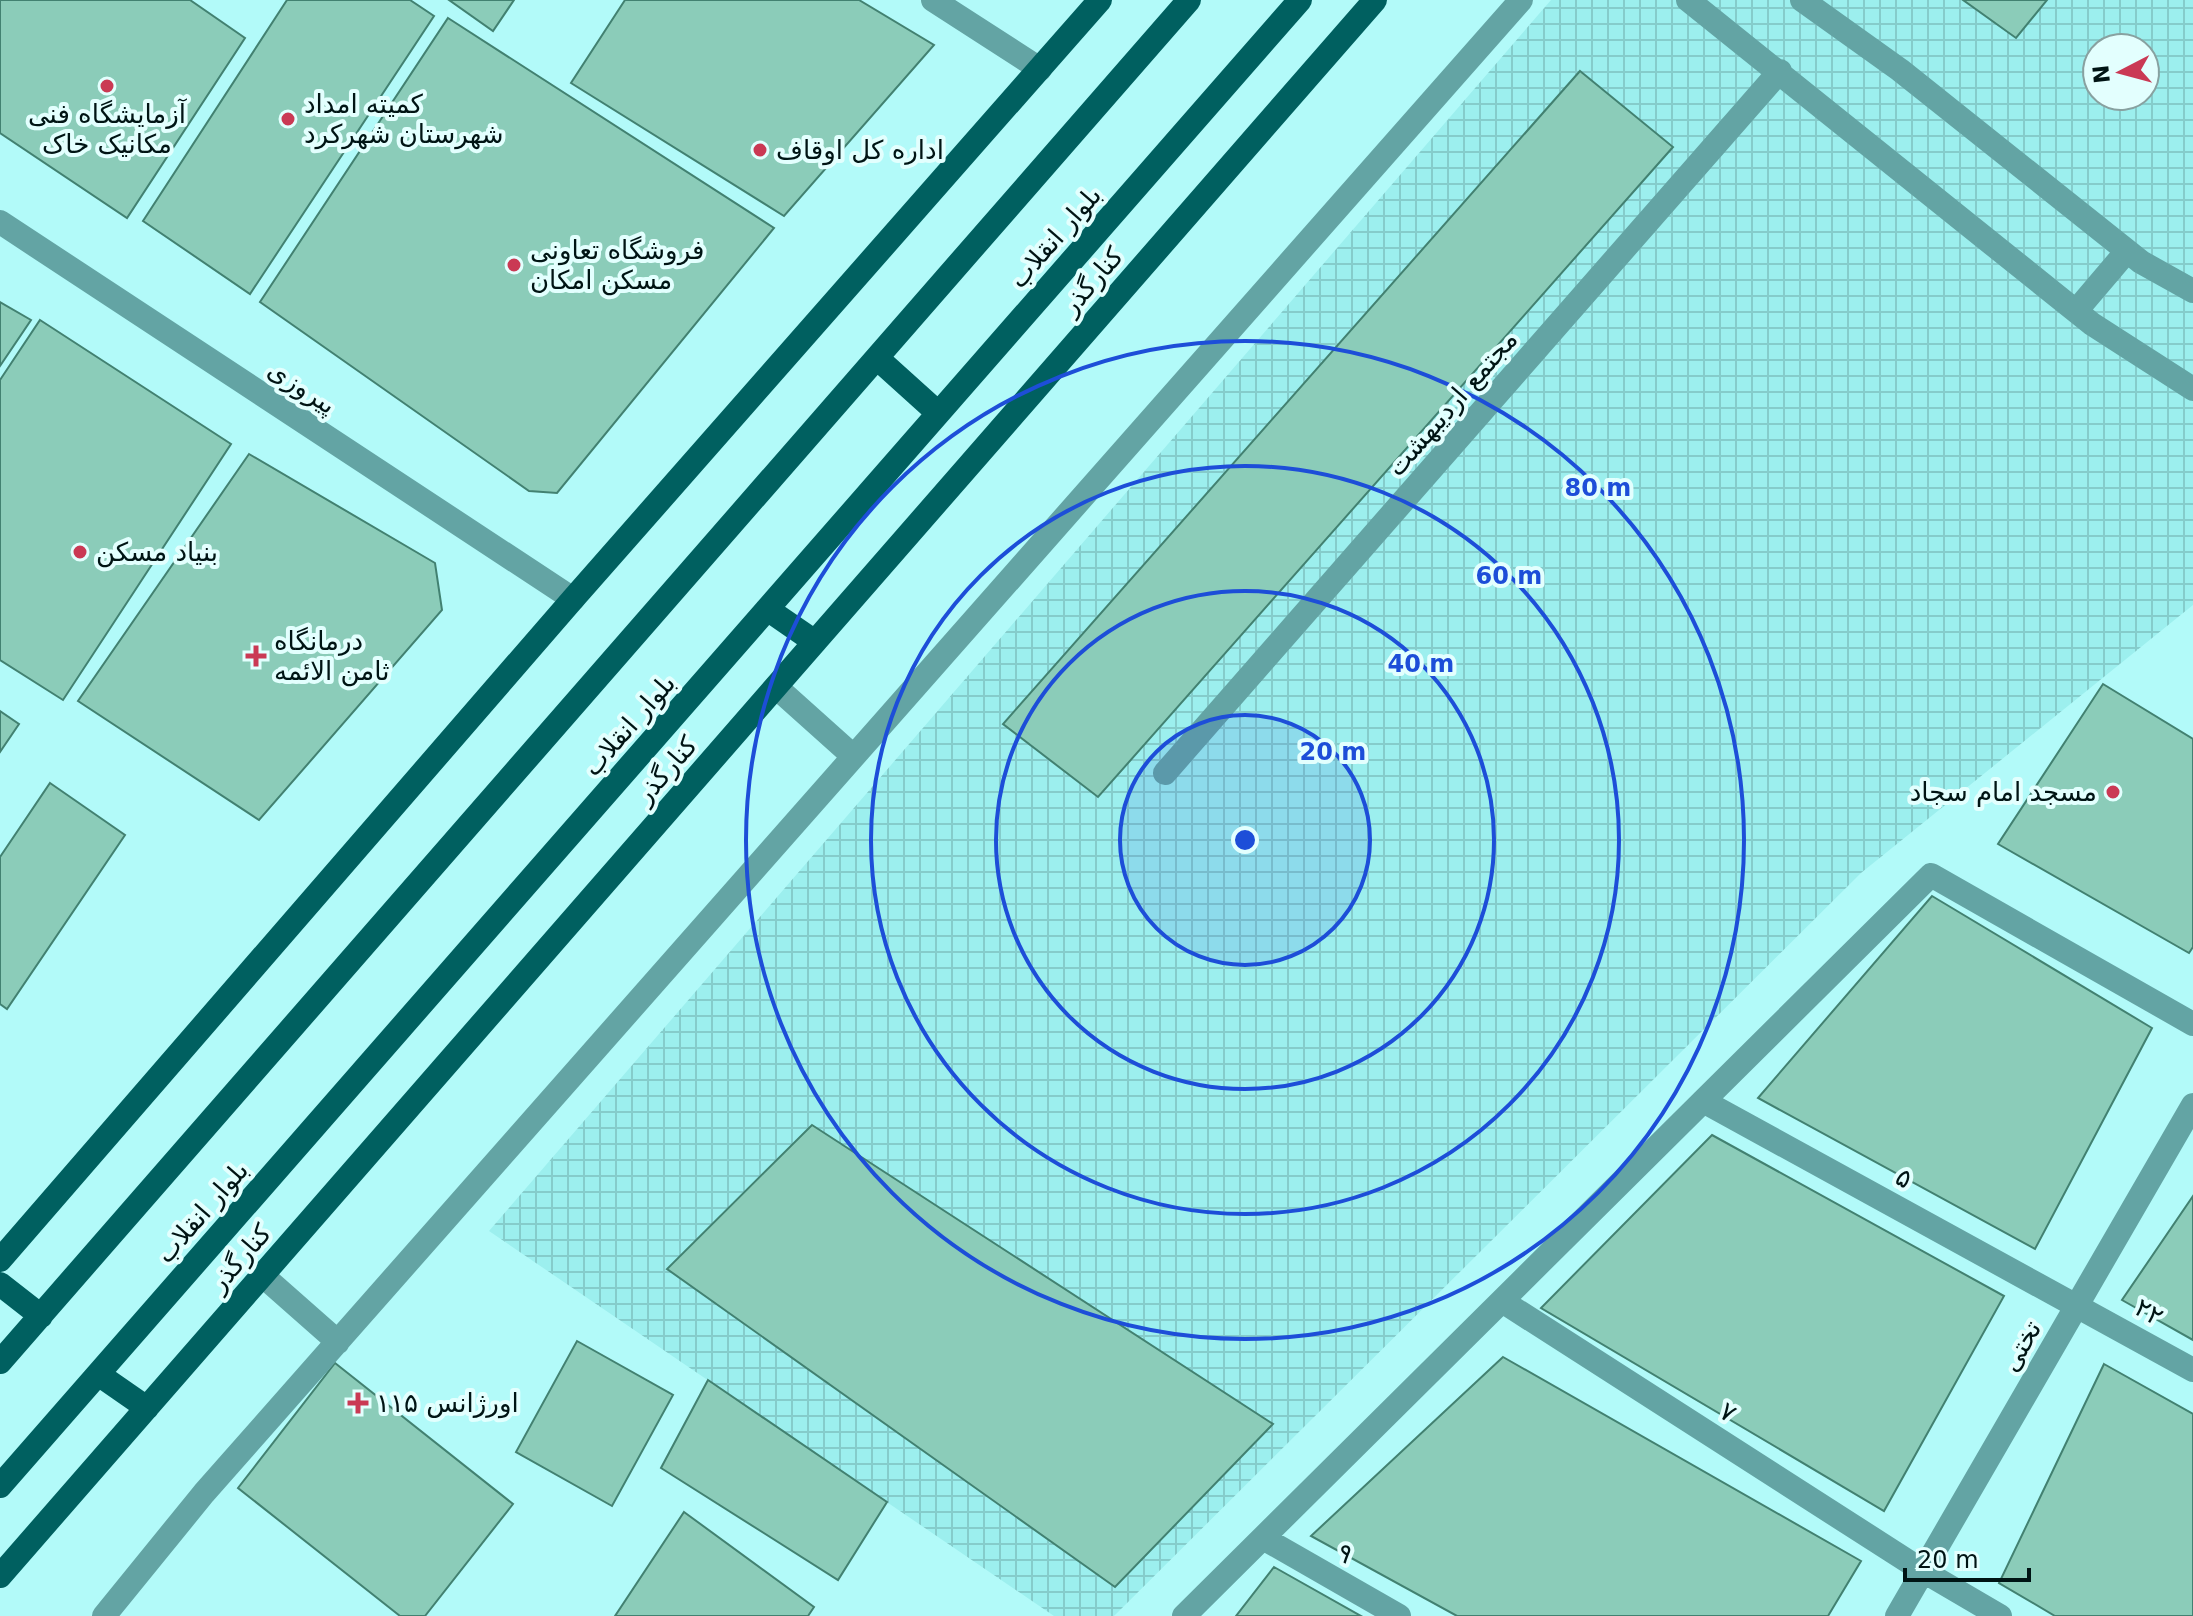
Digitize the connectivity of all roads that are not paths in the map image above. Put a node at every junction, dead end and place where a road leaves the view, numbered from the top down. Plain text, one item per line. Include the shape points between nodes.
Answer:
1 (933, 0) edge
2 (1100, 0) edge
3 (1189, 0) edge
4 (1300, 0) edge
5 (1375, 0) edge
6 (1521, 0) edge
7 (1688, 0) edge
8 (1818, 4) edge
9 (1040, 69) junction
10 (1780, 71) junction
11 (0, 222) edge
12 (2127, 251) junction
13 (2193, 291) edge
14 (2076, 311) junction
15 (877, 358) junction
16 (2193, 389) edge
17 (938, 413) junction
18 (573, 599) junction
19 (767, 609) junction
20 (815, 642) junction
21 (776, 687) junction
22 (853, 756) junction
23 (1165, 773) dead end
24 (2193, 1024) edge
25 (1703, 1101) junction
26 (2193, 1105) edge
27 (0, 1260) edge
28 (262, 1275) junction
29 (0, 1284) edge
30 (1502, 1301) junction
31 (2077, 1304) junction
32 (41, 1316) junction
33 (338, 1342) junction
34 (0, 1362) edge
35 (2193, 1370) edge
36 (98, 1374) junction
37 (147, 1408) junction
38 (0, 1486) edge
39 (1263, 1538) junction
40 (1923, 1571) junction
41 (0, 1576) edge
42 (104, 1616) edge
43 (1184, 1616) edge
44 (1399, 1616) edge
45 (1897, 1616) edge
46 (2000, 1616) edge

1 - 9 street
2 - 9 main road
3 - 15 main road, بلوار انقلاب
4 - 17 main road, بلوار انقلاب
5 - 20 main road, کنارگذر
6 - 22 street
7 - 10 street
8 - 12 street
9 - 18 main road
10 - 14 street
10 - 23 street, مجتمع اردیبهشت
11 - 18 street, پیروزی
12 - 13 street
12 - 14 street
14 - 16 street
15 - 17 main road
15 - 32 main road, بلوار انقلاب
17 - 19 main road, بلوار انقلاب
18 - 27 main road
19 - 20 main road
19 - 36 main road, بلوار انقلاب
20 - 21 main road, کنارگذر
21 - 22 street
21 - 28 main road, کنارگذر
22 - 33 street
24 - 25 street via 1931,875
25 - 30 street
25 - 31 street, ۵
26 - 31 street, تختی
28 - 33 street
28 - 37 main road, کنارگذر
29 - 32 main road
30 - 39 street
30 - 40 street, ۷
31 - 35 street, ۲۲
31 - 40 street, تختی
32 - 34 main road, بلوار انقلاب
33 - 42 street
36 - 37 main road
36 - 38 main road, بلوار انقلاب
37 - 41 main road, کنارگذر
39 - 43 street
39 - 44 street, ۹
40 - 45 street, تختی
40 - 46 street, ۷

